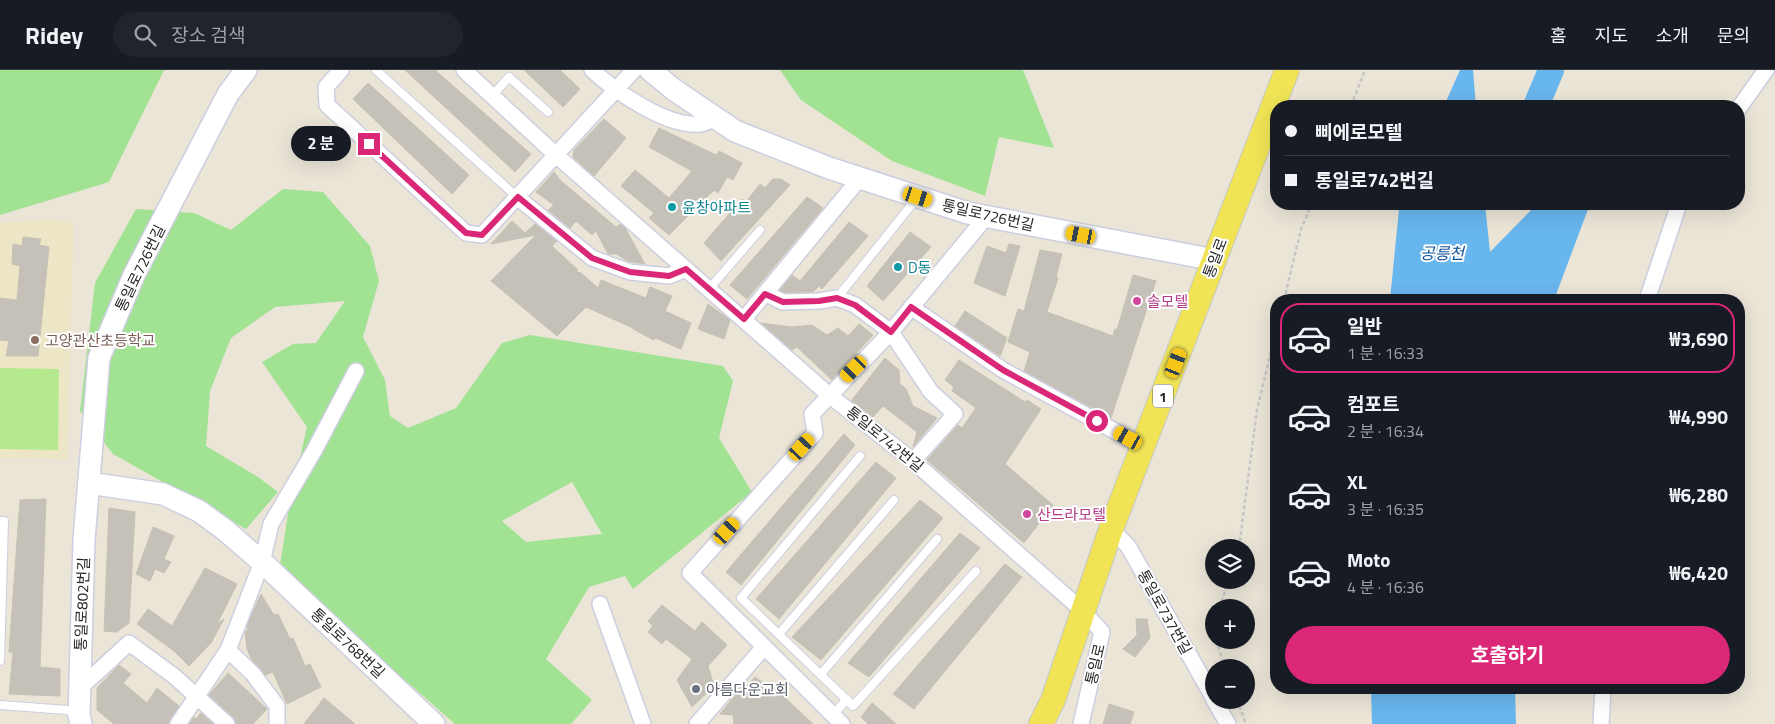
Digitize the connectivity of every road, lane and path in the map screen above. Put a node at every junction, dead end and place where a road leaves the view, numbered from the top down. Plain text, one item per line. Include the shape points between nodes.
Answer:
1 (246, 70) edge
2 (341, 70) edge
3 (376, 70) edge
4 (464, 70) edge
5 (592, 70) edge
6 (634, 70) edge
7 (650, 70) edge
8 (1287, 70) edge
9 (1365, 70) edge
10 (1766, 70) edge
11 (615, 91) junction
12 (492, 96) junction
13 (1276, 100) edge
14 (1353, 100) edge
15 (1745, 100) edge
16 (548, 112) dead end
17 (1270, 115) edge
18 (716, 118) junction
19 (556, 155) junction
20 (860, 178) junction
21 (518, 197) junction
22 (918, 197) junction
23 (1309, 210) edge
24 (1676, 210) edge
25 (986, 217) junction
26 (760, 230) dead end
27 (1215, 260) junction
28 (686, 269) junction
29 (709, 289) junction
30 (765, 294) junction
31 (1285, 294) edge
32 (1649, 294) edge
33 (837, 298) junction
34 (911, 307) junction
35 (744, 319) junction
36 (891, 332) junction
37 (1270, 356) edge
38 (356, 371) dead end
39 (829, 394) junction
40 (1144, 446) junction
41 (860, 456) dead end
42 (913, 461) junction
43 (89, 483) junction
44 (894, 500) dead end
45 (0, 521) edge
46 (1111, 529) junction
47 (937, 539) dead end
48 (1240, 539) edge
49 (262, 562) junction
50 (976, 571) dead end
51 (600, 604) dead end
52 (1083, 611) junction
53 (779, 634) junction
54 (764, 647) junction
55 (228, 650) junction
56 (0, 661) edge
57 (821, 674) junction
58 (1205, 683) edge
59 (80, 688) junction
60 (1602, 694) edge
61 (195, 695) junction
62 (847, 699) junction
63 (0, 705) edge
64 (1220, 709) edge
65 (1240, 709) edge
66 (838, 719) edge
67 (80, 720) edge
68 (178, 724) edge
69 (227, 724) edge
70 (277, 724) edge
71 (434, 724) edge
72 (643, 724) edge
73 (697, 724) edge
74 (1041, 724) edge
75 (1081, 724) edge
76 (1228, 724) edge
77 (1246, 724) edge
78 (1600, 724) edge

1 - 43 street, 통일로726번길 via 228,94 134,276 99,358
2 - 21 street via 326,87 327,105 466,233 482,235
3 - 21 lane
4 - 12 street, 통일로742번길
5 - 11 street
6 - 11 street
7 - 18 street, 통일로726번길
8 - 13 main road, 통일로 / 1
9 - 14 path
10 - 15 street
11 - 18 street via 634,103 683,123 702,124
11 - 19 street
12 - 16 lane via 509,77
12 - 19 street, 통일로742번길
17 - 27 main road, 통일로 / 1
18 - 20 street, 통일로726번길 via 735,131
19 - 21 street
19 - 28 street, 통일로742번길
20 - 22 street, 통일로726번길
20 - 30 street
21 - 28 street via 592,258 630,272 669,276
22 - 25 street, 통일로726번길
22 - 33 lane
23 - 31 path via 1301,229
24 - 32 street
25 - 27 street, 통일로726번길
25 - 34 street
26 - 29 lane
27 - 40 main road, 통일로 / 1
28 - 29 street, 통일로742번길
29 - 35 street, 통일로742번길
30 - 33 street via 783,302
30 - 35 street
33 - 36 street via 855,305
34 - 36 street
34 - 40 street via 1003,370
35 - 39 street, 통일로742번길
36 - 39 street
36 - 42 street via 931,392 955,414
37 - 48 path via 1257,410
38 - 49 street via 271,524
39 - 42 street, 통일로742번길
39 - 54 street via 812,414 814,433 690,572
40 - 46 main road, 통일로 / 1
41 - 53 lane via 741,598
42 - 52 street, 통일로742번길
43 - 49 street, 통일로768번길 via 163,494 199,511
43 - 59 street, 통일로802번길
44 - 53 lane
45 - 56 lane via 4,521
46 - 52 main road, 통일로 / 1
46 - 58 street, 통일로737번길 via 1128,546
47 - 57 lane
49 - 55 street
49 - 71 street, 통일로768번길
50 - 62 lane via 853,706
51 - 72 street
52 - 74 main road, 통일로 / 1 via 1053,700
52 - 75 street, 통일로 via 1102,632
53 - 57 lane
54 - 66 street
54 - 73 street
55 - 61 street
55 - 70 street via 253,674 276,706
57 - 62 lane
59 - 61 street via 129,643
59 - 67 street, 통일로802번길
60 - 78 street
61 - 68 street
61 - 69 street
62 - 66 lane
63 - 67 lane via 68,710
64 - 76 street, 통일로737번길
65 - 77 path

